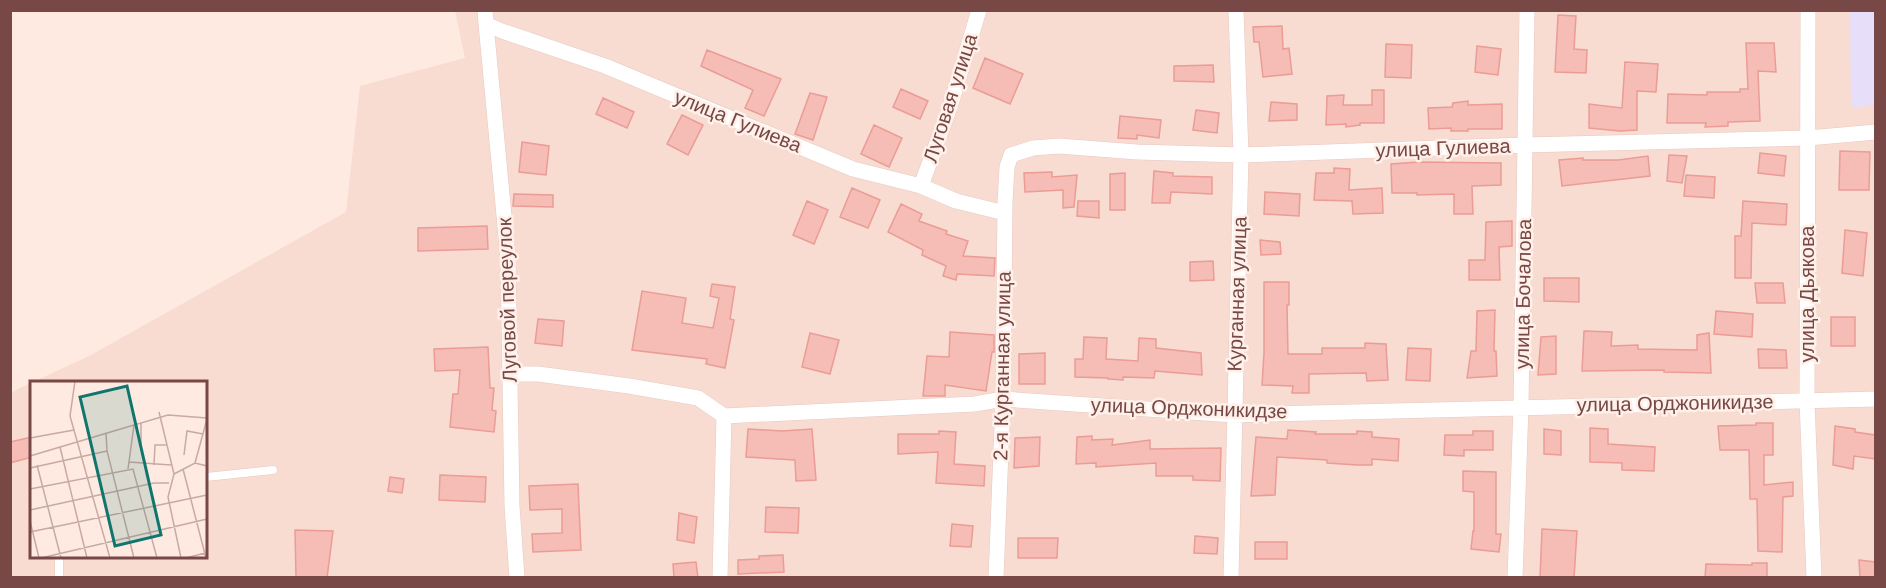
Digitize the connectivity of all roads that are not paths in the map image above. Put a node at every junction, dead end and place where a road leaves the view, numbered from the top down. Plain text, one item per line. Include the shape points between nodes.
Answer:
1 (979, 10) edge
2 (1236, 10) edge
3 (1527, 10) edge
4 (1808, 10) edge
5 (486, 17) edge
6 (1875, 132) edge
7 (1808, 138) junction
8 (1525, 145) junction
9 (1011, 155) joint
10 (1241, 155) junction
11 (921, 186) junction
12 (1005, 213) junction
13 (510, 374) junction
14 (1003, 399) junction
15 (1875, 399) edge
16 (1807, 400) junction
17 (1521, 407) junction
18 (1234, 415) junction
19 (724, 416) junction
20 (273, 470) dead end
21 (207, 477) edge
22 (59, 558) edge
23 (59, 578) edge
24 (517, 578) edge
25 (720, 578) edge
26 (996, 578) edge
27 (1231, 578) edge
28 (1515, 578) edge
29 (1814, 578) edge

1 - 11 street, Луговая улица
2 - 10 street, Курганная улица
3 - 8 street, улица Бочалова
4 - 7 street, улица Дьякова
5 - 11 street, улица Гулиева via 502,31 605,66 853,169
5 - 13 street, Луговой переулок via 508,258
6 - 7 street, улица Гулиева
7 - 8 street, улица Гулиева
7 - 16 street, улица Дьякова
8 - 10 street, улица Гулиева
8 - 17 street, улица Бочалова
9 - 10 street, улица Гулиева via 1059,146
9 - 12 street, 2-я Курганная улица
10 - 18 street, Курганная улица
11 - 12 street, улица Гулиева via 957,201
12 - 14 street, 2-я Курганная улица
13 - 19 street via 538,374 698,398
13 - 24 street, Луговой переулок
14 - 18 street, улица Орджоникидзе
14 - 19 street, улица Орджоникидзе via 975,404
14 - 26 street, 2-я Курганная улица
15 - 16 street, улица Орджоникидзе
16 - 17 street, улица Орджоникидзе
16 - 29 street, улица Дьякова
17 - 18 street, улица Орджоникидзе
17 - 28 street, улица Бочалова
18 - 27 street, Курганная улица
19 - 25 street
20 - 21 lane
22 - 23 lane

